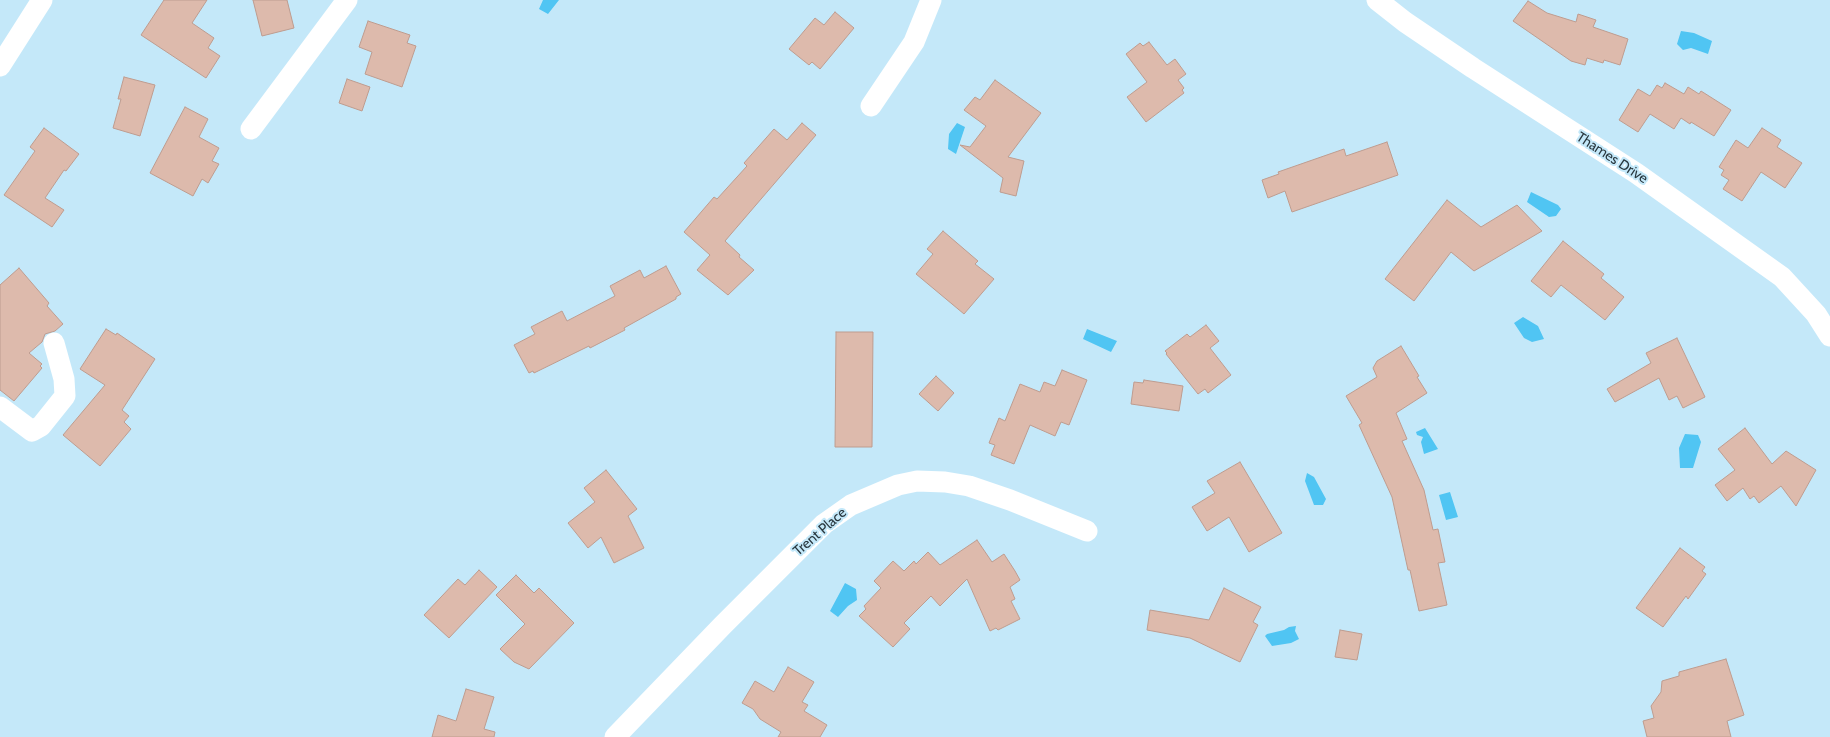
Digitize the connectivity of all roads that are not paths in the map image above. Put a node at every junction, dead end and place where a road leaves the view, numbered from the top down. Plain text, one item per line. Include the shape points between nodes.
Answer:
1 (42, 0) edge
2 (347, 0) edge
3 (931, 0) edge
4 (1377, 0) edge
5 (0, 66) edge
6 (872, 106) dead end
7 (250, 129) dead end
8 (1830, 336) edge
9 (54, 343) dead end
10 (0, 407) edge
11 (1087, 531) dead end
12 (615, 737) edge

1 - 5 street
2 - 7 street
3 - 6 street via 914,42
4 - 8 street, Thames Drive via 1473,68 1636,173 1782,277 1816,314
9 - 10 street via 65,396 41,426 32,431
11 - 12 street, Trent Place via 1010,500 969,486 945,482 898,486 851,504 824,524

